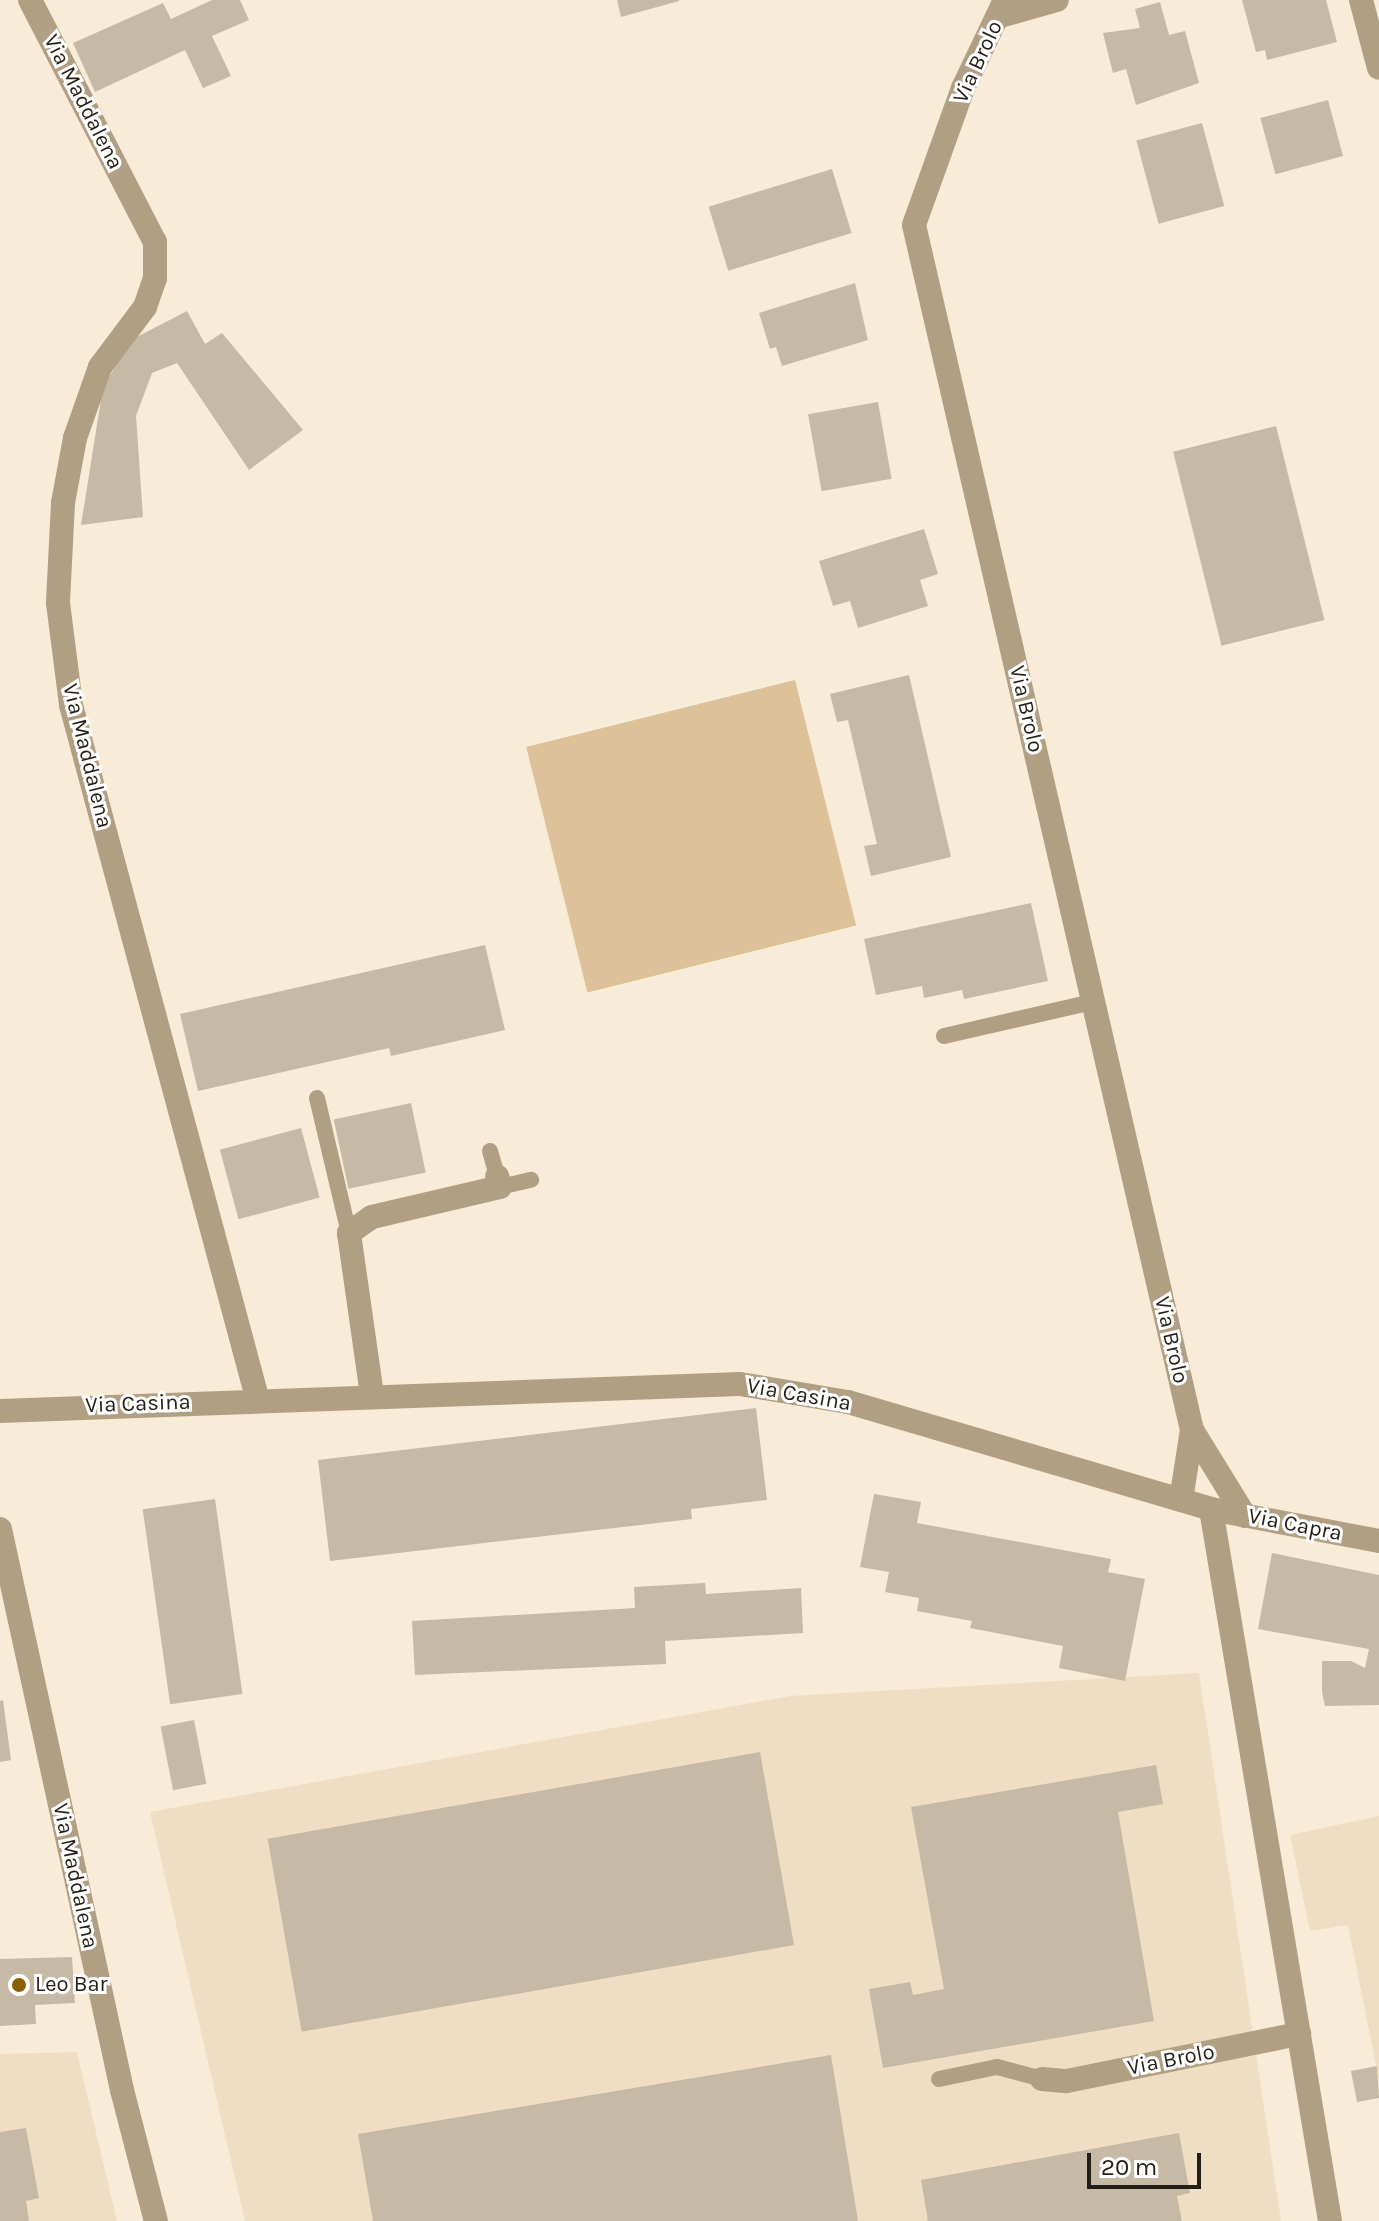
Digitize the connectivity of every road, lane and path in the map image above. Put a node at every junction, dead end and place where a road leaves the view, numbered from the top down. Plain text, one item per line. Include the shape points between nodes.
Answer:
1 (30, 0) edge
2 (1057, 0) edge
3 (1361, 0) edge
4 (1002, 8) edge
5 (1379, 68) edge
6 (1093, 1002) junction
7 (944, 1036) dead end
8 (317, 1098) dead end
9 (490, 1151) dead end
10 (531, 1180) dead end
11 (499, 1182) junction
12 (349, 1233) junction
13 (372, 1395) junction
14 (258, 1401) junction
15 (0, 1411) edge
16 (1192, 1430) junction
17 (1181, 1500) junction
18 (1211, 1509) junction
19 (1245, 1516) junction
20 (0, 1529) edge
21 (1379, 1541) edge
22 (1299, 2034) junction
23 (939, 2079) dead end
24 (1042, 2079) joint
25 (156, 2221) edge
26 (1330, 2221) edge

1 - 14 street, Via Maddalena via 155,242 155,278 145,307 100,367 75,438 63,503 58,603 71,705
2 - 4 street
3 - 5 street
4 - 6 street, Via Brolo via 963,88 914,225
6 - 7 lane
6 - 16 street, Via Brolo
8 - 12 lane
9 - 11 lane
10 - 11 lane
11 - 12 street via 372,1217
12 - 13 street
13 - 14 street, Via Casina
13 - 17 street, Via Casina via 740,1384 799,1390
14 - 15 street, Via Casina
16 - 17 street, Via Brolo
16 - 19 street, Via Brolo
17 - 18 street, Via Casina
18 - 19 street, Via Capra
18 - 22 street
19 - 21 street, Via Capra
20 - 25 street, Via Maddalena via 122,2090
22 - 24 street, Via Brolo via 1067,2081
22 - 26 street
23 - 24 lane via 997,2067

